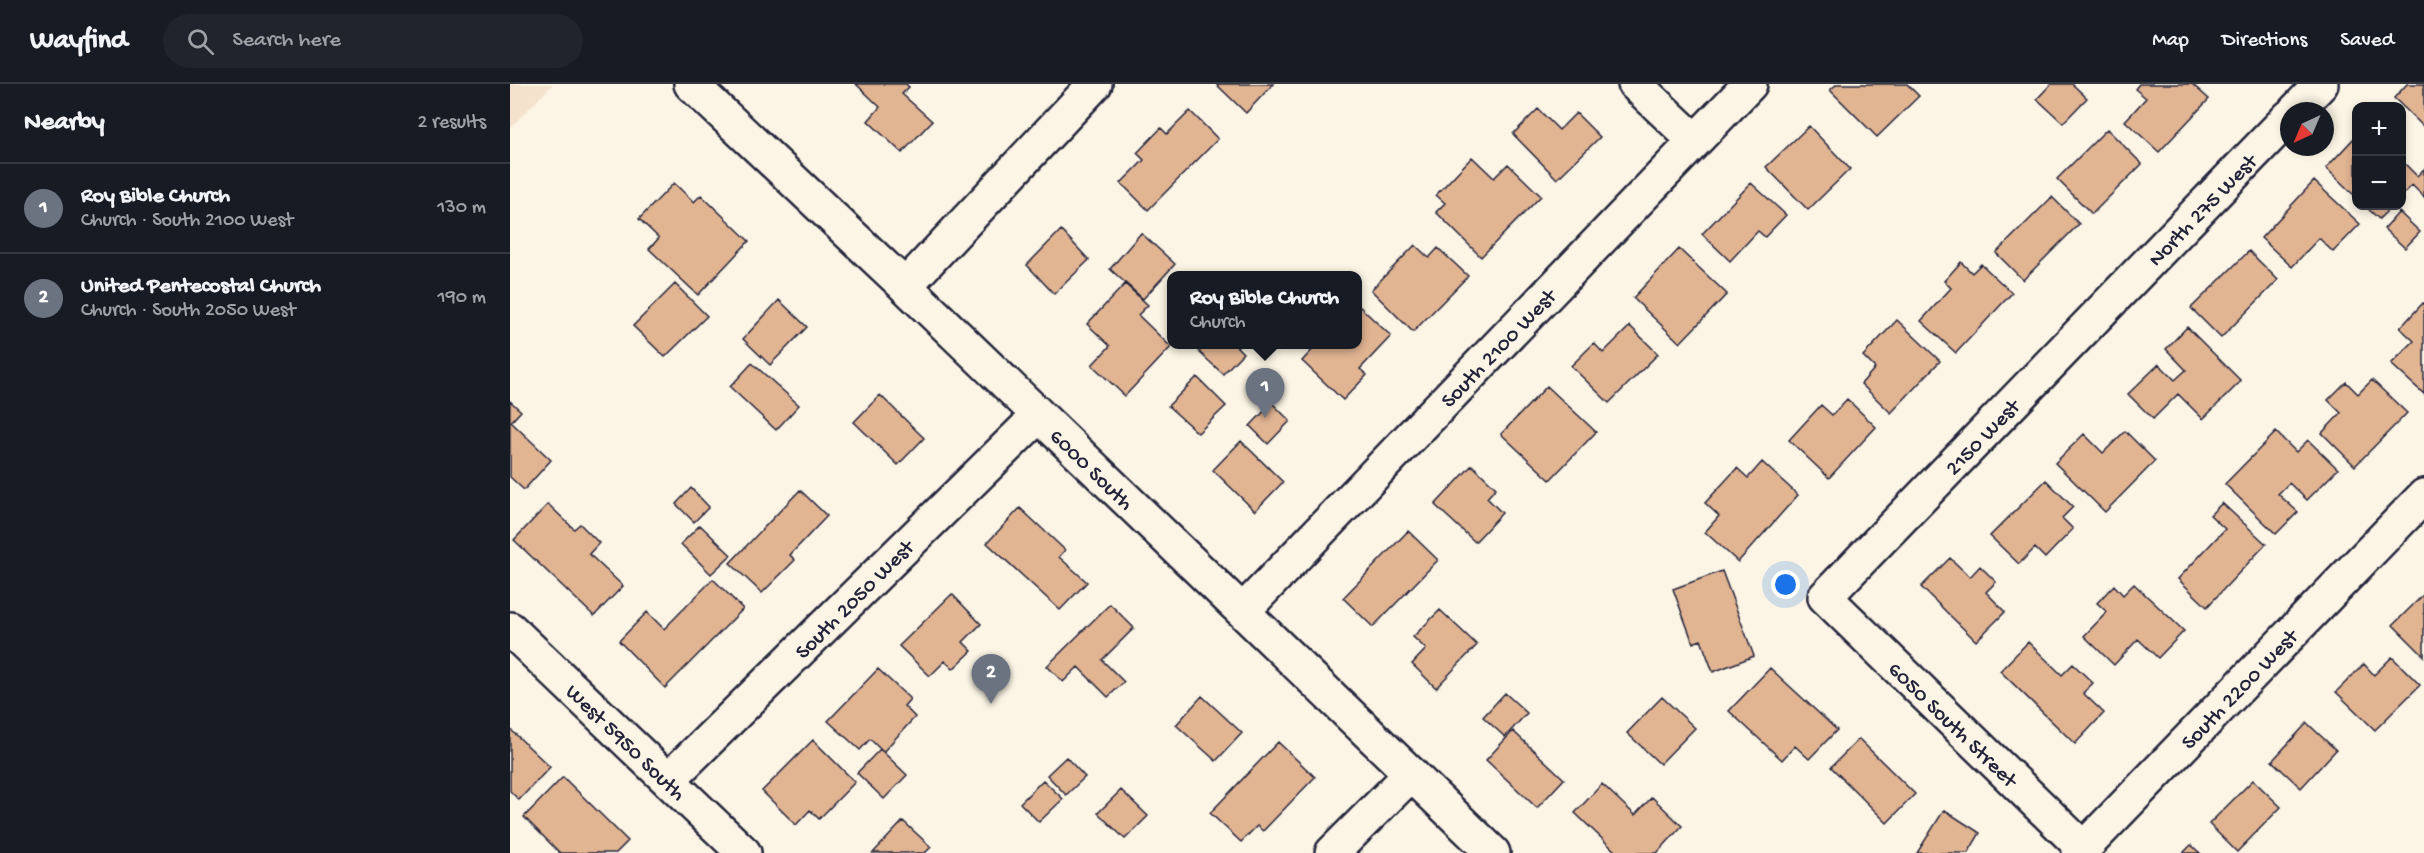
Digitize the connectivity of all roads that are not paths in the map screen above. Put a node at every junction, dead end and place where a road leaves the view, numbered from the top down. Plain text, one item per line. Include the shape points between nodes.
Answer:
1 (691, 84) edge
2 (1095, 84) edge
3 (1635, 84) edge
4 (1750, 84) edge
5 (2321, 84) edge
6 (2304, 102) edge
7 (2280, 126) edge
8 (1695, 141) junction
9 (2138, 274) joint
10 (905, 286) junction
11 (1038, 416) junction
12 (2424, 496) edge
13 (1825, 597) joint
14 (1243, 611) junction
15 (510, 629) edge
16 (1411, 774) junction
17 (668, 780) junction
18 (2081, 851) edge
19 (744, 853) edge
20 (1332, 853) edge
21 (1494, 853) edge

1 - 10 street, 6000 South
2 - 10 street
3 - 8 street
4 - 8 street, South 2100 West
5 - 6 street
7 - 9 street, North 275 West
8 - 14 street, South 2100 West
9 - 13 street, 2150 West
10 - 11 street, 6000 South
11 - 14 street, 6000 South
11 - 17 street, South 2050 West
12 - 18 street, South 2200 West
13 - 18 street, 6050 South Street
14 - 16 street, 6000 South
15 - 17 street, West 5950 South
16 - 20 street
16 - 21 street, 6000 South
17 - 19 street, West 5950 South

